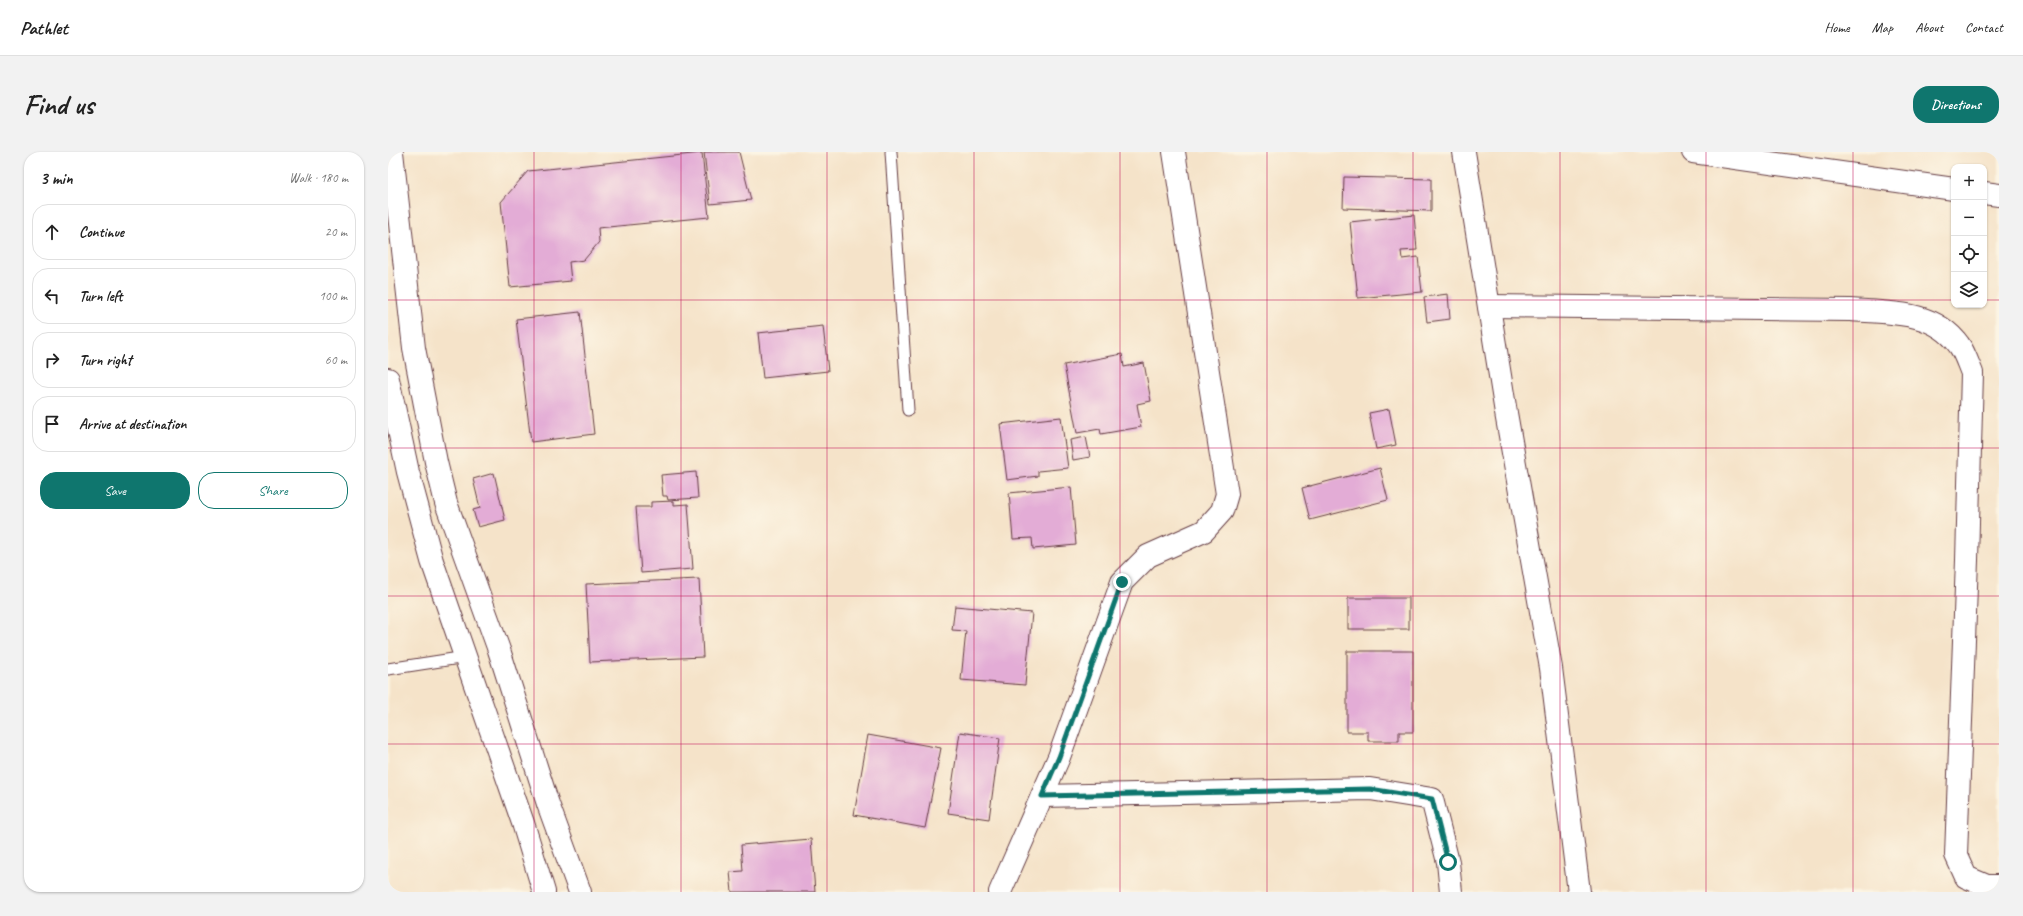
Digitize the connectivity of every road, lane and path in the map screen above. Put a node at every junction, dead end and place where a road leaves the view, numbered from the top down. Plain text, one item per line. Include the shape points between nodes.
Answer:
1 (392, 152) edge
2 (891, 152) edge
3 (1174, 152) edge
4 (1464, 152) edge
5 (1693, 152) edge
6 (1951, 189) edge
7 (1987, 193) edge
8 (1999, 195) edge
9 (1489, 306) junction
10 (388, 379) edge
11 (908, 410) dead end
12 (466, 657) junction
13 (388, 669) edge
14 (1042, 796) junction
15 (1999, 886) edge
16 (543, 892) edge
17 (580, 892) edge
18 (1000, 892) edge
19 (1451, 892) edge
20 (1579, 892) edge

1 - 17 street via 414,348 442,489
2 - 11 lane
3 - 14 street via 1227,494 1222,511 1204,531 1148,556 1122,582 1059,757
4 - 9 street
5 - 6 street
7 - 8 street
9 - 15 street via 1850,310 1910,314 1942,326 1960,346 1972,373 1956,855 1966,877 1987,886
9 - 20 street via 1551,668
10 - 12 street via 408,472 432,561
12 - 13 lane
12 - 16 street via 523,823
14 - 18 street
14 - 19 street via 1370,789 1432,799 1448,862

